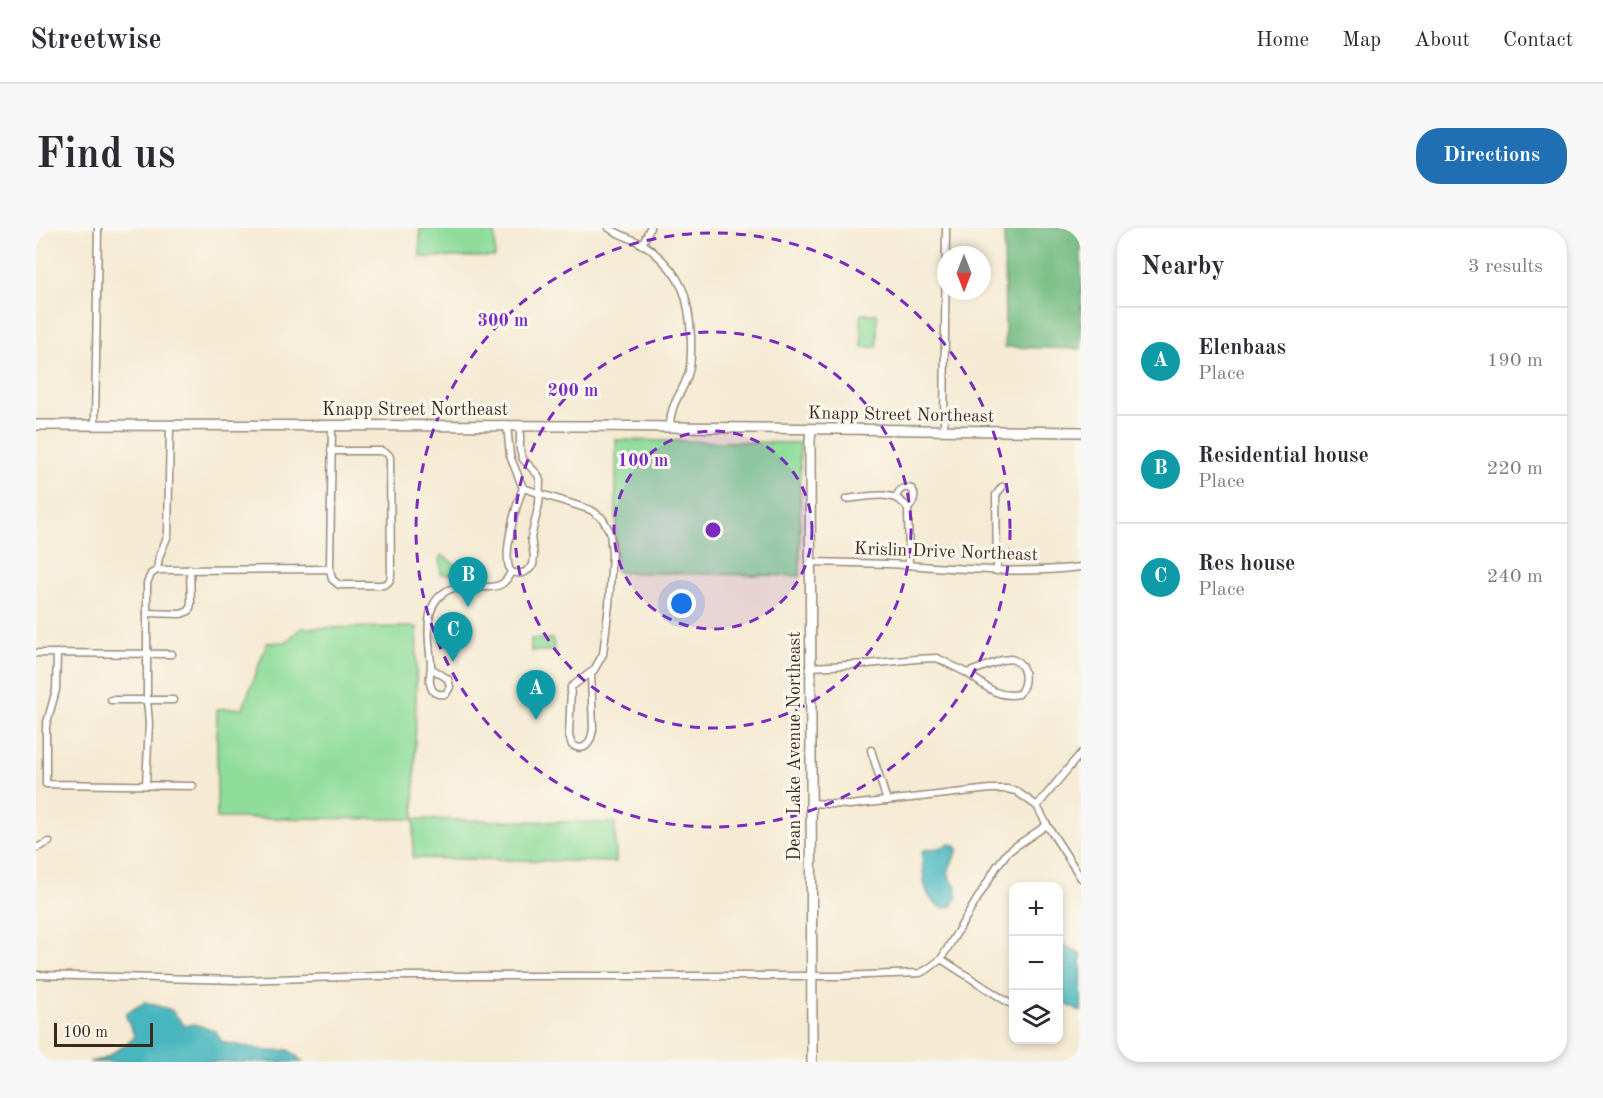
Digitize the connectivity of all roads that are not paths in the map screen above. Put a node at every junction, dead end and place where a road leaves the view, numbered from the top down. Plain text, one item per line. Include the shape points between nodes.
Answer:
1 (98, 228) edge
2 (609, 228) edge
3 (650, 228) edge
4 (946, 228) edge
5 (642, 245) junction
6 (170, 424) junction
7 (36, 425) edge
8 (95, 425) junction
9 (332, 425) junction
10 (520, 425) junction
11 (507, 426) junction
12 (670, 427) junction
13 (811, 429) junction
14 (944, 430) junction
15 (1081, 432) edge
16 (332, 451) junction
17 (1002, 487) dead end
18 (523, 489) junction
19 (538, 493) junction
20 (896, 497) junction
21 (846, 499) dead end
22 (908, 509) junction
23 (810, 562) junction
24 (909, 566) junction
25 (1081, 567) edge
26 (190, 569) junction
27 (330, 569) junction
28 (157, 570) junction
29 (997, 571) junction
30 (512, 572) junction
31 (147, 613) junction
32 (36, 653) edge
33 (57, 653) junction
34 (147, 653) junction
35 (171, 654) dead end
36 (811, 667) junction
37 (431, 668) dead end
38 (591, 673) junction
39 (967, 673) junction
40 (111, 700) dead end
41 (147, 700) junction
42 (173, 700) dead end
43 (871, 750) dead end
44 (1081, 753) edge
45 (146, 785) junction
46 (193, 786) dead end
47 (887, 801) junction
48 (811, 804) junction
49 (1037, 806) junction
50 (1047, 825) junction
51 (50, 842) dead end
52 (36, 848) edge
53 (1081, 878) edge
54 (941, 959) junction
55 (36, 975) edge
56 (811, 975) junction
57 (1008, 1003) dead end
58 (812, 1062) edge

1 - 8 street
2 - 5 street
3 - 5 street
4 - 14 street
5 - 12 street via 673,271 682,286 690,318 691,361 673,406
6 - 8 main road, Knapp Street Northeast
6 - 9 main road, Knapp Street Northeast
6 - 28 street via 168,535
7 - 8 main road, Knapp Street Northeast
9 - 11 main road, Knapp Street Northeast
9 - 16 street
10 - 11 main road, Knapp Street Northeast
10 - 12 main road, Knapp Street Northeast
10 - 19 street via 520,450 540,478
11 - 18 street via 510,456
12 - 13 main road, Knapp Street Northeast
13 - 14 main road, Knapp Street Northeast
13 - 23 main road, Dean Lake Avenue Northeast
14 - 15 main road, Knapp Street Northeast
16 - 27 street
16 - 27 street via 382,451 391,458 391,579 383,585 339,585 332,579
17 - 29 street via 996,495
18 - 19 street
18 - 30 street via 510,531 508,561
19 - 30 street via 531,538 533,565 524,573
19 - 38 street via 591,510 602,518 610,532 612,553 603,654
20 - 21 street
20 - 22 street
20 - 22 street via 901,489 912,489 914,498
22 - 24 street
23 - 24 street, Krislin Drive Northeast
23 - 36 main road, Dean Lake Avenue Northeast
24 - 29 street, Krislin Drive Northeast
25 - 29 street, Krislin Drive Northeast
26 - 27 street
26 - 28 street
26 - 31 street via 189,611
28 - 31 street via 147,580
30 - 37 street via 500,585 456,587 439,596 430,614
31 - 34 street
32 - 33 street
33 - 34 street
33 - 45 street via 56,690 46,726 46,784
34 - 35 street
34 - 41 street
36 - 39 street via 937,658
36 - 48 main road, Dean Lake Avenue Northeast
38 - 38 street via 571,687 569,736 576,748 589,744 593,729
39 - 39 street via 1002,660 1017,660 1024,671 1024,687 1019,694 1010,696 998,693
40 - 41 street
41 - 42 street
41 - 45 street
43 - 47 street
44 - 49 street
45 - 46 street
47 - 48 street
47 - 49 street via 999,789 1017,791
48 - 56 main road, Dean Lake Avenue Northeast
49 - 50 street
50 - 53 street
50 - 54 street via 1007,853
51 - 52 street
54 - 56 street via 920,973
54 - 57 street
55 - 56 street via 239,980
56 - 58 main road, Dean Lake Avenue Northeast

